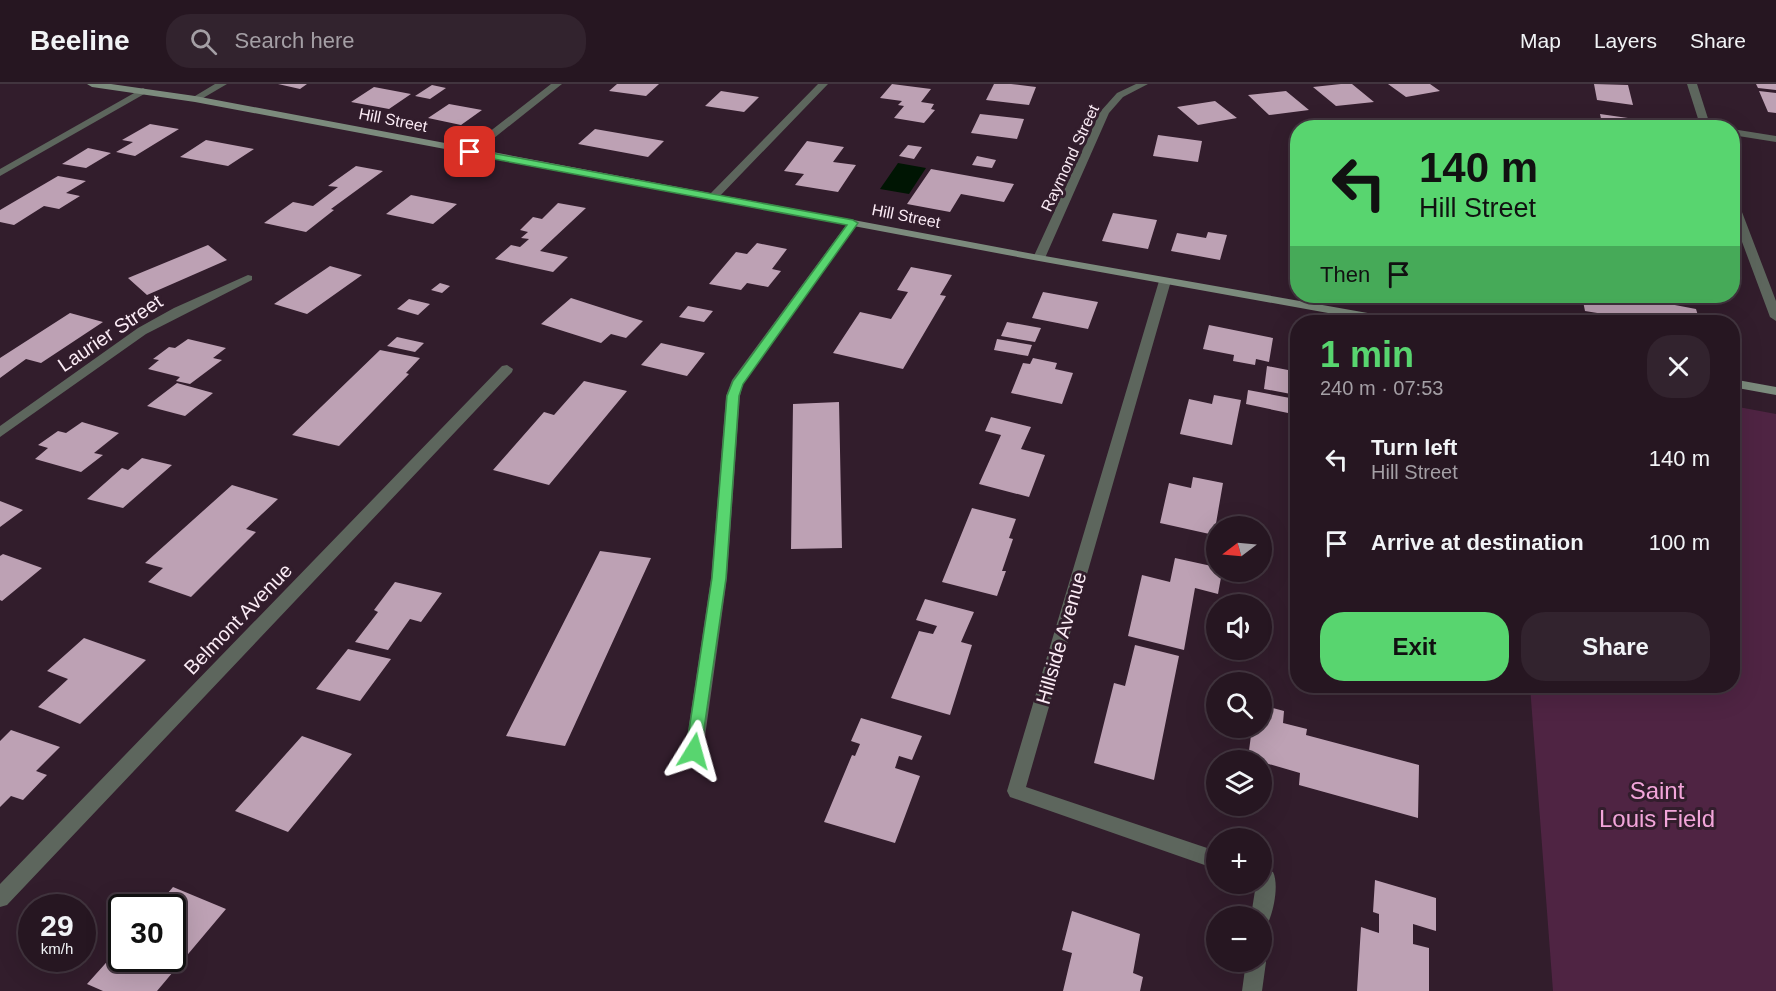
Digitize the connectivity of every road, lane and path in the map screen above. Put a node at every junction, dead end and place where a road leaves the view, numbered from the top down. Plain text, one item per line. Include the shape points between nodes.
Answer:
1 (92, 84) edge
2 (222, 84) edge
3 (557, 84) edge
4 (823, 84) edge
5 (1143, 84) edge
6 (1692, 84) edge
7 (143, 91) junction
8 (195, 99) junction
9 (1703, 120) edge
10 (1740, 133) edge
11 (1776, 139) edge
12 (470, 152) junction
13 (0, 173) edge
14 (713, 197) junction
15 (1740, 220) edge
16 (853, 223) junction
17 (1040, 258) junction
18 (248, 278) dead end
19 (1166, 281) junction
20 (1357, 315) edge
21 (1776, 317) edge
22 (507, 369) dead end
23 (1740, 384) edge
24 (1776, 391) edge
25 (0, 433) edge
26 (694, 751) dead end
27 (1206, 856) edge
28 (0, 898) edge
29 (1255, 972) edge
30 (1252, 991) edge

1 - 7 street, Hill Street
2 - 8 street
3 - 12 street
4 - 14 street
5 - 17 street, Raymond Street via 1120,95 1105,112
6 - 9 street
7 - 8 street, Hill Street
7 - 13 street
8 - 12 street, Hill Street
10 - 11 street
12 - 14 street, Hill Street
14 - 16 street, Hill Street
15 - 21 street
16 - 17 street, Hill Street
16 - 26 street via 737,383 733,396 719,578
17 - 19 street, Hill Street
18 - 25 street, Laurier Street via 142,331
19 - 20 street, Hill Street
19 - 27 street, Hillside Avenue via 1016,790
22 - 28 street, Belmont Avenue
23 - 24 street
29 - 30 street

